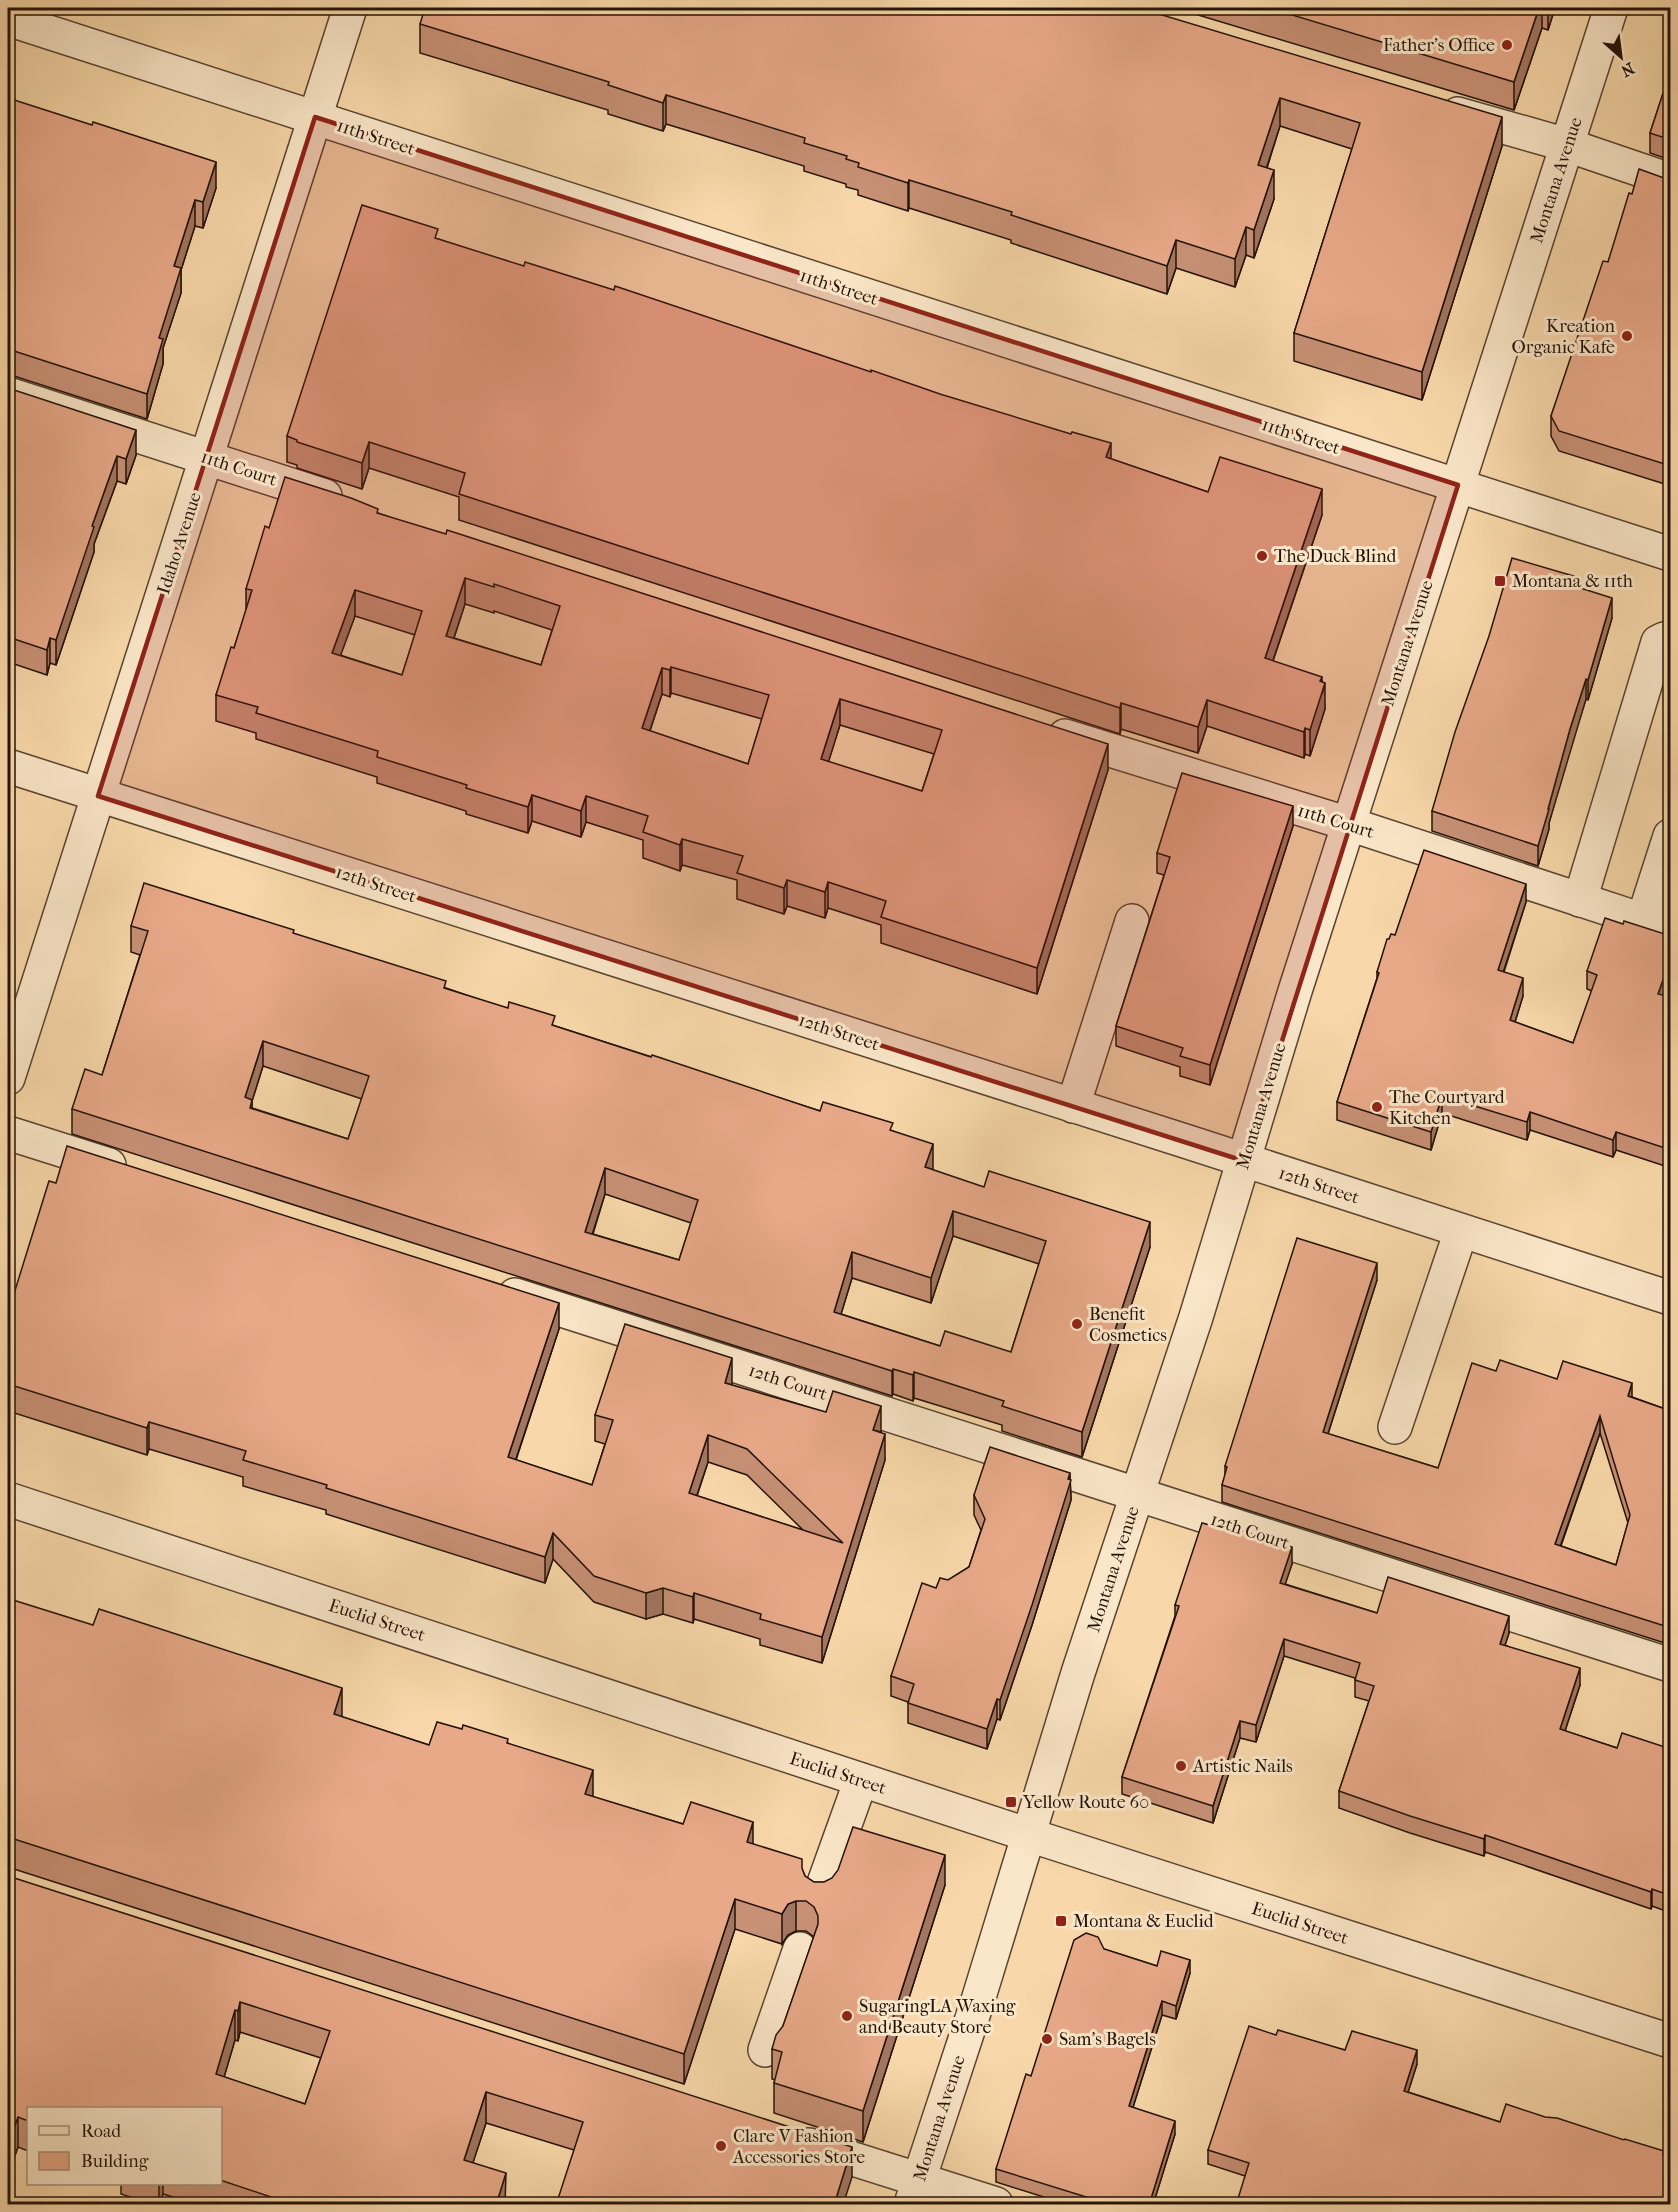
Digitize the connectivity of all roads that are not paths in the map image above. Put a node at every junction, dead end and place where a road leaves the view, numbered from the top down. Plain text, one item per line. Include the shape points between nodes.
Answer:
1 (350, 8) edge
2 (1611, 8) edge
3 (8, 19) edge
4 (1431, 106) edge
5 (315, 117) junction
6 (1567, 145) junction
7 (1671, 180) edge
8 (8, 393) edge
9 (206, 458) junction
10 (1458, 485) junction
11 (358, 507) edge
12 (1671, 554) edge
13 (1671, 641) edge
14 (1040, 728) edge
15 (8, 766) edge
16 (98, 796) junction
17 (1349, 824) junction
18 (1671, 836) edge
19 (1580, 900) junction
20 (1132, 921) dead end
21 (1657, 924) edge
22 (8, 1078) edge
23 (1073, 1106) junction
24 (8, 1132) edge
25 (1244, 1161) junction
26 (140, 1175) edge
27 (1461, 1231) junction
28 (482, 1285) edge
29 (1671, 1298) edge
30 (1395, 1426) dead end
31 (1137, 1495) junction
32 (8, 1499) edge
33 (1671, 1665) edge
34 (861, 1780) junction
35 (1029, 1836) junction
36 (820, 1894) edge
37 (800, 1949) dead end
38 (1671, 2041) edge
39 (765, 2050) dead end
40 (783, 2137) edge
41 (915, 2192) edge
42 (996, 2205) edge

1 - 5 street, Idaho Avenue
2 - 6 street, Montana Avenue
3 - 5 street, 11th Street
4 - 6 street
5 - 9 street, Idaho Avenue
5 - 10 street, 11th Street
6 - 7 street
6 - 10 street, Montana Avenue
8 - 9 street, 11th Court
9 - 11 street, 11th Court
9 - 16 street, Idaho Avenue
10 - 12 street, 11th Street
10 - 17 street, Montana Avenue
13 - 19 street via 1658,642
14 - 17 street, 11th Court
15 - 16 street, 12th Street
16 - 22 street, Idaho Avenue
16 - 23 street, 12th Street
17 - 19 street, 11th Court
17 - 25 street, Montana Avenue
18 - 21 street
19 - 21 street, 11th Court
20 - 23 street
23 - 25 street, 12th Street
24 - 26 street
25 - 27 street, 12th Street
25 - 31 street, Montana Avenue
27 - 29 street, 12th Street
27 - 30 street
28 - 31 street, 12th Court
31 - 33 street, 12th Court
31 - 35 street, Montana Avenue
32 - 34 street, Euclid Street
34 - 35 street, Euclid Street
34 - 36 street
35 - 38 street, Euclid Street
35 - 41 street, Montana Avenue
37 - 39 street
40 - 41 street
41 - 42 street

